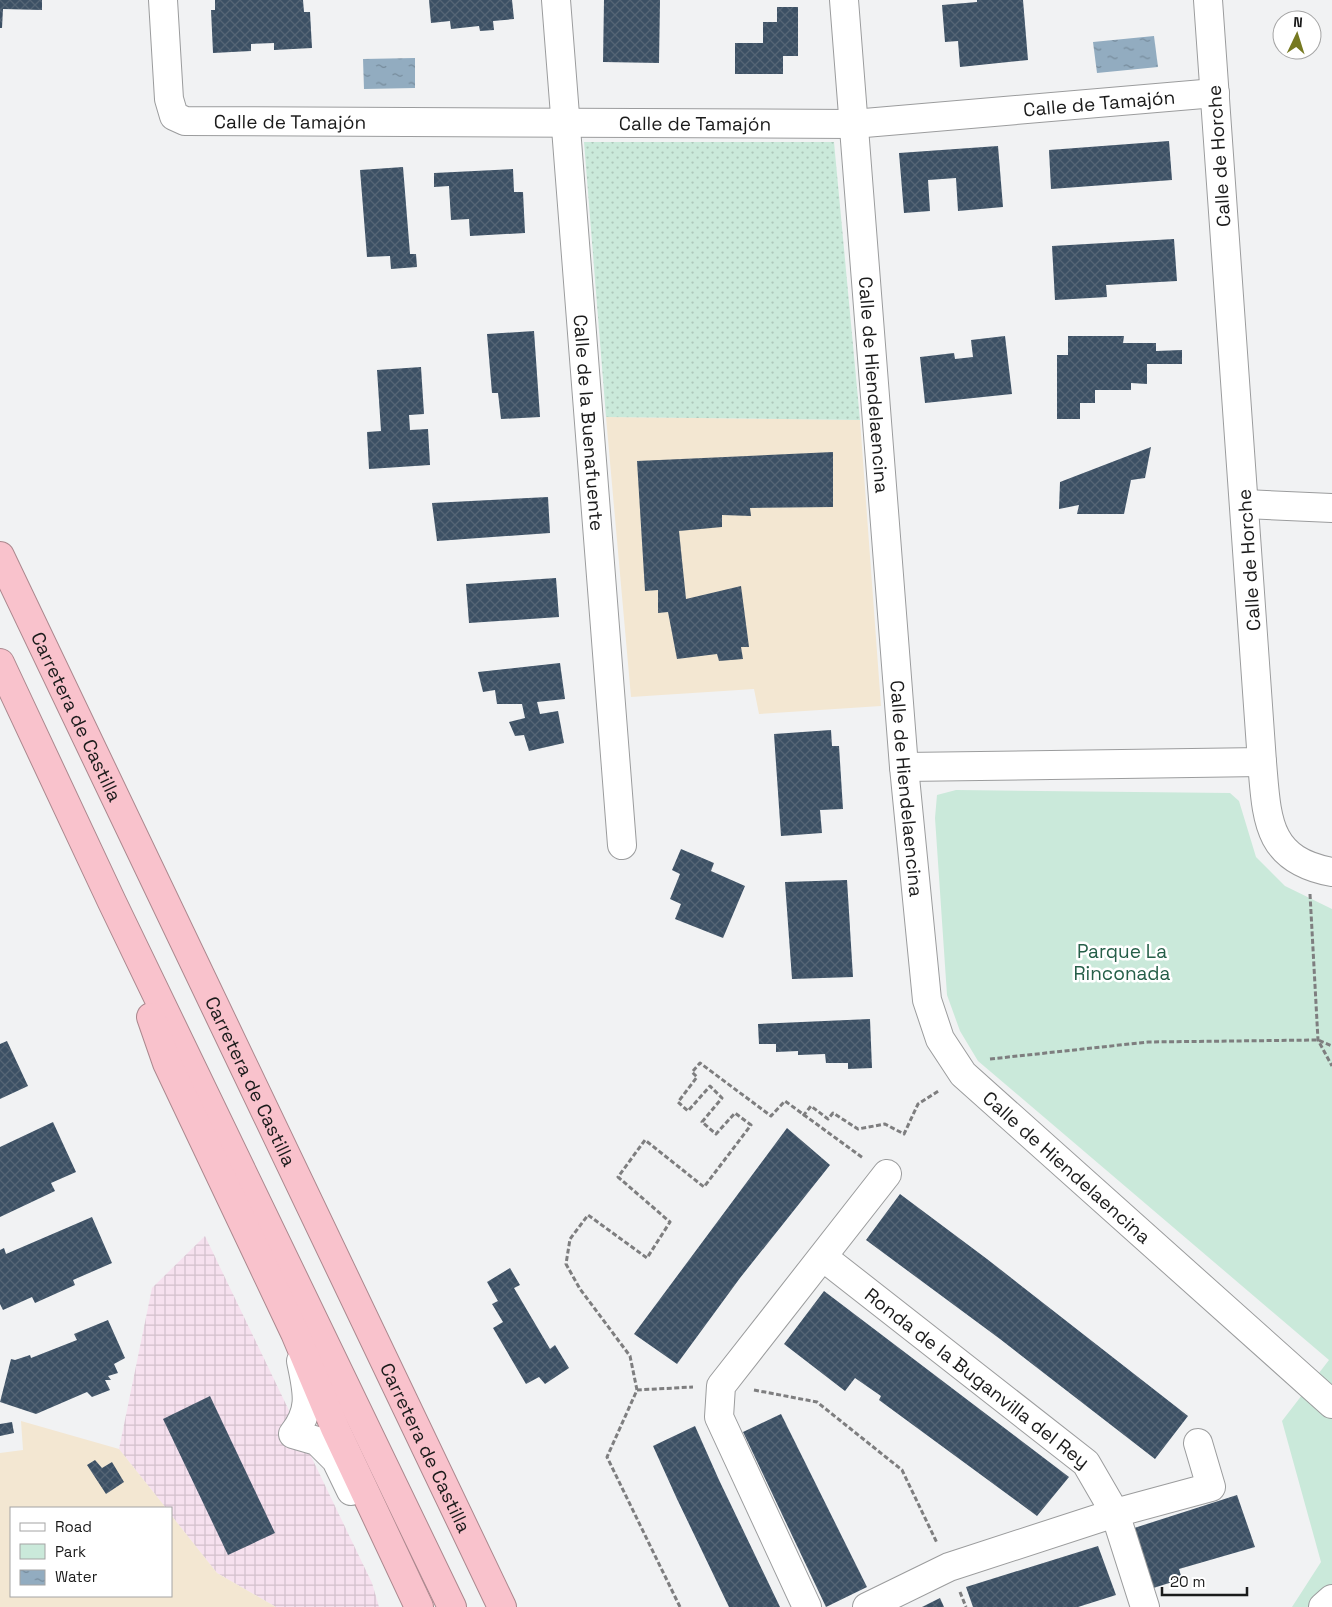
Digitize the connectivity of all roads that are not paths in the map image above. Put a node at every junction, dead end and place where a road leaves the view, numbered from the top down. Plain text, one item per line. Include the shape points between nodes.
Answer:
1 (163, 0) edge
2 (556, 0) edge
3 (844, 0) edge
4 (1208, 0) edge
5 (1215, 93) junction
6 (565, 123) junction
7 (853, 124) junction
8 (1245, 504) junction
9 (1332, 508) edge
10 (0, 556) edge
11 (0, 663) edge
12 (1262, 762) junction
13 (904, 767) junction
14 (622, 845) dead end
15 (1325, 880) edge
16 (112, 902) junction
17 (887, 1174) road end
18 (823, 1257) junction
19 (295, 1333) junction
20 (403, 1403) junction
21 (1332, 1404) edge
22 (1198, 1443) dead end
23 (1115, 1513) junction
24 (378, 1520) junction
25 (1332, 1599) edge
26 (419, 1607) edge
27 (452, 1607) edge
28 (502, 1607) edge
29 (518, 1607) edge
30 (807, 1607) edge
31 (867, 1607) edge
32 (1145, 1607) edge
33 (1323, 1607) edge

1 - 6 street, Calle de Tamajón via 169,98 174,116 185,120
2 - 6 street, Calle de la Buenafuente
3 - 7 street, Calle de Hiendelaencina
4 - 5 street, Calle de Horche
5 - 7 street, Calle de Tamajón
5 - 8 street, Calle de Horche
6 - 7 street, Calle de Tamajón
6 - 14 street, Calle de la Buenafuente
7 - 13 street, Calle de Hiendelaencina
8 - 9 street
8 - 12 street, Calle de Horche
10 - 20 highway, Carretera de Castilla
11 - 16 highway
12 - 13 street
12 - 15 street, Calle de Horche via 1266,813 1276,841 1292,858 1313,868
13 - 21 street, Calle de Hiendelaencina via 927,1000 940,1039 962,1074
16 - 19 highway via 167,1063
16 - 27 highway
17 - 18 street
18 - 23 street, Ronda de la Buganvilla del Rey via 1086,1463
18 - 30 street via 720,1386 719,1417
19 - 24 highway
19 - 24 street via 308,1393 304,1420 293,1434 317,1441 336,1460 356,1500
20 - 28 highway, Carretera de Castilla
20 - 29 highway
22 - 23 street via 1212,1487
23 - 31 street via 949,1568
23 - 32 street, Ronda de la Buganvilla del Rey
24 - 26 highway
25 - 33 street

